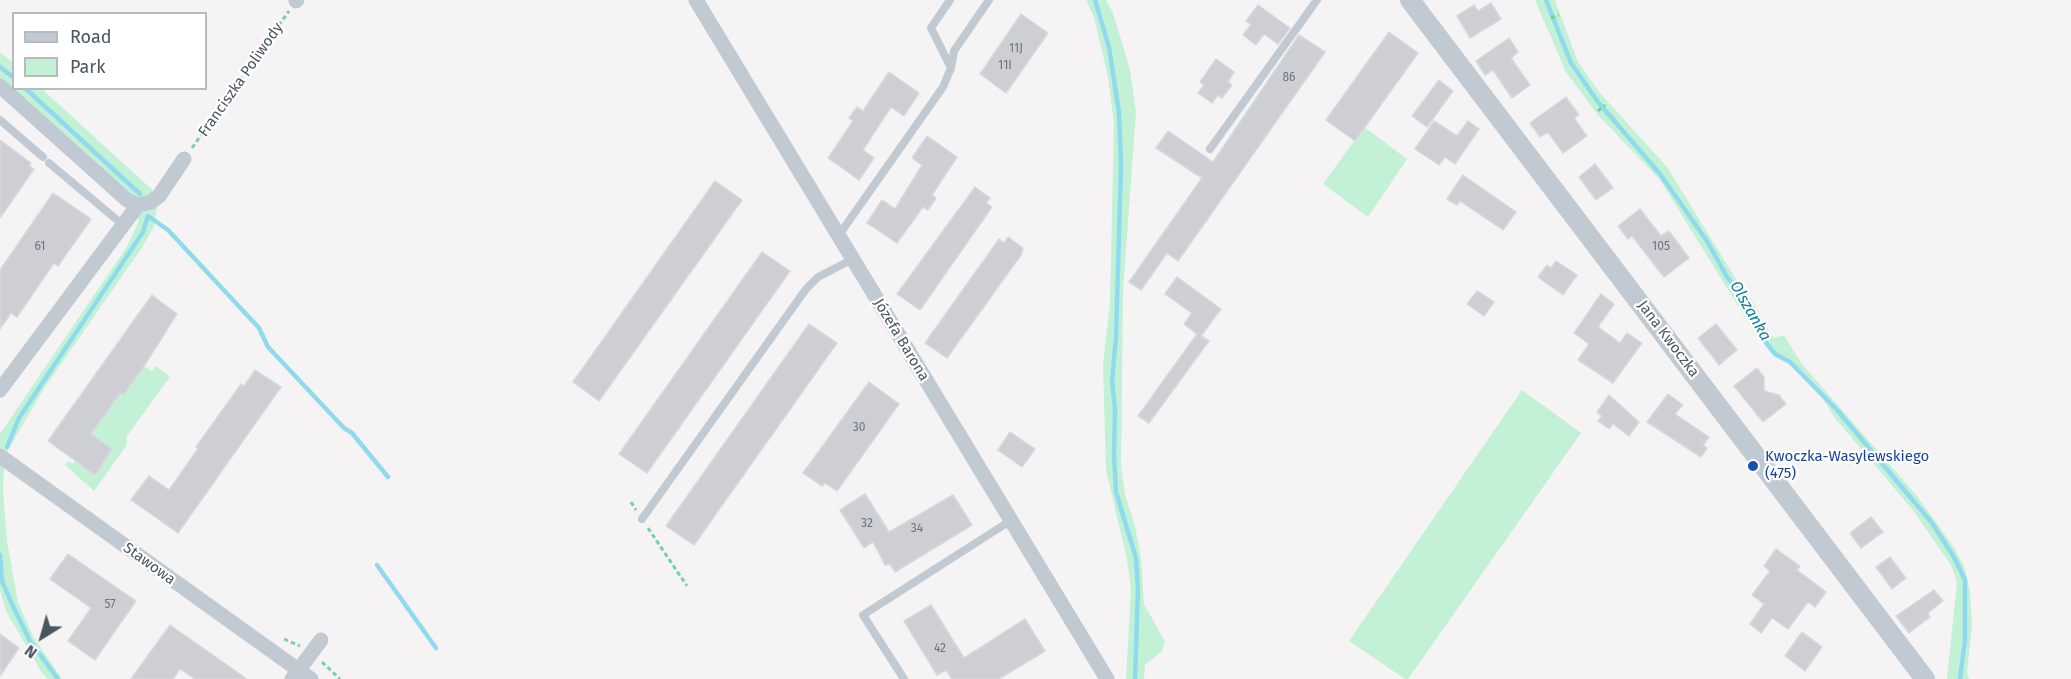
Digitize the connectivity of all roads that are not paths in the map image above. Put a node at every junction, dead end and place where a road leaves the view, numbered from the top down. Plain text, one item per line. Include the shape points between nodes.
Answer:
1 (696, 0) edge
2 (950, 0) edge
3 (989, 0) edge
4 (1317, 0) edge
5 (1410, 0) edge
6 (951, 68) junction
7 (0, 86) edge
8 (0, 120) edge
9 (1210, 148) dead end
10 (184, 159) road end
11 (138, 205) junction
12 (123, 225) junction
13 (838, 235) junction
14 (853, 259) junction
15 (0, 390) edge
16 (0, 456) edge
17 (642, 519) road end
18 (1010, 521) junction
19 (321, 640) dead end
20 (301, 676) edge
21 (904, 679) edge
22 (1107, 679) edge
23 (1925, 679) edge

1 - 13 street, Józefa Barona
2 - 6 lane via 931,28
3 - 6 lane via 954,51
4 - 9 lane
5 - 23 street, Jana Kwoczka
6 - 13 lane via 943,87
7 - 11 street via 107,184
8 - 12 lane
10 - 11 street via 159,196
11 - 12 street
12 - 15 street
13 - 14 street, Józefa Barona
14 - 17 lane via 818,277 806,289
14 - 18 street, Józefa Barona
16 - 20 street, Stawowa
18 - 21 lane via 863,615
18 - 22 street, Józefa Barona
19 - 20 street, Stawowa

